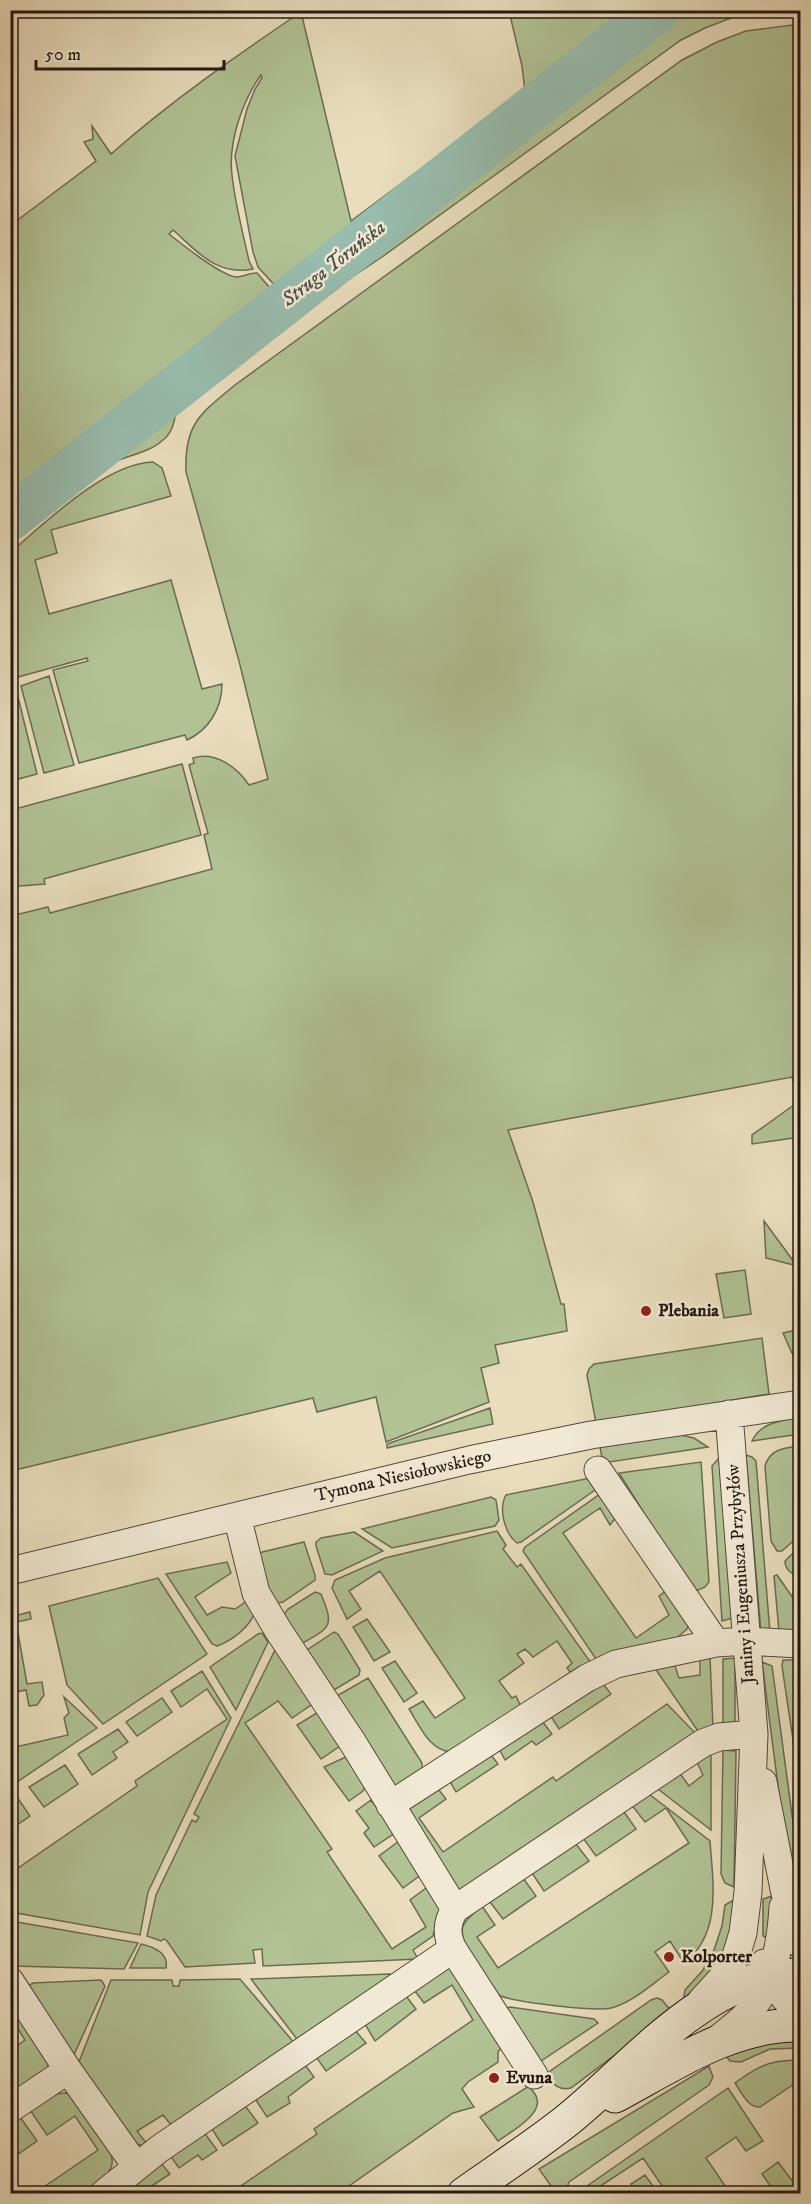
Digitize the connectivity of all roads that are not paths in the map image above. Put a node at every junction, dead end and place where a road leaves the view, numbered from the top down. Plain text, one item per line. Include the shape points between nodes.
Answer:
1 (801, 1404) edge
2 (729, 1414) junction
3 (598, 1470) dead end
4 (237, 1516) junction
5 (10, 1571) edge
6 (746, 1641) junction
7 (716, 1643) junction
8 (801, 1644) edge
9 (754, 1734) junction
10 (390, 1805) junction
11 (784, 1889) junction
12 (748, 1892) junction
13 (455, 1909) junction
14 (801, 1944) edge
15 (453, 1949) junction
16 (801, 1976) edge
17 (768, 1977) junction
18 (10, 1981) edge
19 (801, 2013) edge
20 (687, 2017) junction
21 (801, 2025) edge
22 (707, 2047) junction
23 (68, 2070) junction
24 (534, 2075) dead end
25 (10, 2109) edge
26 (566, 2122) junction
27 (136, 2166) junction
28 (103, 2193) edge
29 (464, 2193) edge

1 - 2 street, Tymona Niesiołowskiego
2 - 4 street, Tymona Niesiołowskiego via 591,1435 469,1460
2 - 6 street, Janiny i Eugeniusza Przybyłów
3 - 7 street
4 - 5 street, Tymona Niesiołowskiego
4 - 10 street via 256,1593
6 - 7 street
6 - 8 street
6 - 9 street, Janiny i Eugeniusza Przybyłów
7 - 10 street via 616,1664 587,1678
9 - 11 street, Janiny i Eugeniusza Przybyłów
9 - 12 street, Janiny i Eugeniusza Przybyłów
9 - 13 street via 719,1737 703,1743
10 - 13 street
11 - 14 street, Janiny i Eugeniusza Przybyłów
11 - 17 street, Janiny i Eugeniusza Przybyłów via 781,1934
12 - 17 street, Janiny i Eugeniusza Przybyłów
12 - 20 street, Janiny i Eugeniusza Przybyłów via 736,1956
13 - 15 street via 448,1926
15 - 24 street
15 - 27 street
16 - 17 street
17 - 19 street, Janiny i Eugeniusza Przybyłów via 783,1998
17 - 20 street via 716,1997
17 - 22 street, Janiny i Eugeniusza Przybyłów via 760,1998 747,2015
18 - 23 street
20 - 26 street
21 - 22 street via 742,2032
22 - 26 street
23 - 25 street
23 - 27 street
26 - 29 street
27 - 28 street

